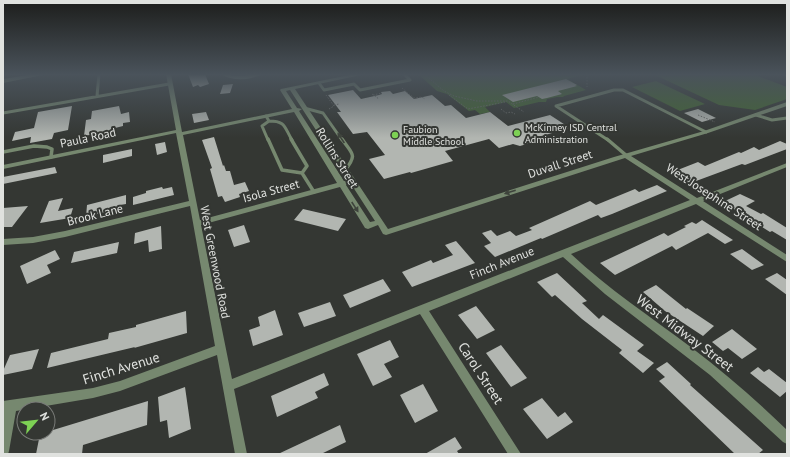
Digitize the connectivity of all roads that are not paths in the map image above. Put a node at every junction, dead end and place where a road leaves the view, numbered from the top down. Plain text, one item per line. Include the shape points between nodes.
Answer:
1 (101, 95) edge
2 (172, 95) edge
3 (286, 95) edge
4 (296, 95) edge
5 (595, 95) edge
6 (634, 95) edge
7 (97, 96) joint
8 (787, 104) edge
9 (304, 108) junction
10 (294, 110) junction
11 (3, 113) edge
12 (756, 115) junction
13 (268, 118) junction
14 (787, 118) edge
15 (706, 132) junction
16 (178, 133) junction
17 (3, 152) edge
18 (628, 156) junction
19 (51, 157) junction
20 (3, 167) edge
21 (784, 169) edge
22 (345, 170) junction
23 (302, 173) junction
24 (352, 181) junction
25 (341, 184) junction
26 (314, 192) junction
27 (698, 200) junction
28 (191, 203) junction
29 (379, 222) junction
30 (196, 224) junction
31 (386, 232) joint
32 (3, 242) edge
33 (564, 253) junction
34 (787, 259) edge
35 (422, 309) junction
36 (220, 349) junction
37 (228, 386) junction
38 (7, 406) edge
39 (787, 438) edge
40 (3, 451) edge
41 (241, 454) edge
42 (515, 454) edge

1 - 7 lane
2 - 16 street, West Greenwood Road
3 - 10 street, Rollins Street
4 - 9 street, Rollins Street
5 - 18 lane via 556,106 603,136
6 - 15 lane
7 - 11 lane
8 - 12 street, Duvall Street
9 - 10 street, Paula Road
9 - 22 street, Rollins Street
22 -> 9 lane via 353,160 353,155 323,113
10 - 13 street, Paula Road
10 - 25 street, Rollins Street
12 - 14 lane via 776,122
12 - 15 street, Duvall Street
13 - 16 street, Paula Road
13 - 23 lane via 282,124 307,166
13 - 23 lane via 262,126 282,170
15 - 18 street, Duvall Street
16 - 19 street, Paula Road
16 - 28 street, West Greenwood Road
17 - 19 lane via 47,146 52,149
18 - 27 street, West Josephine Street
18 -> 31 street, Duvall Street
19 - 20 street, Paula Road
21 - 27 street, Finch Avenue
22 - 24 street, Rollins Street
23 - 26 lane
24 - 25 street, Isola Street
24 - 29 street, Rollins Street
25 - 26 street, Isola Street
25 -> 29 street, Rollins Street via 368,226
26 - 30 street, Isola Street
27 - 33 street, Finch Avenue
27 - 34 street, West Josephine Street
28 - 30 street, West Greenwood Road
28 - 32 street, Brook Lane via 65,234
29 - 31 street, Rollins Street
30 - 36 street, West Greenwood Road
33 - 35 street, Finch Avenue
33 - 39 street, West Midway Street via 620,301 725,381
35 - 37 street, Finch Avenue
35 - 42 street, Carol Street
36 - 37 street, West Greenwood Road
36 - 38 street, Finch Avenue via 93,394
37 - 41 street, West Greenwood Road
38 - 40 street

